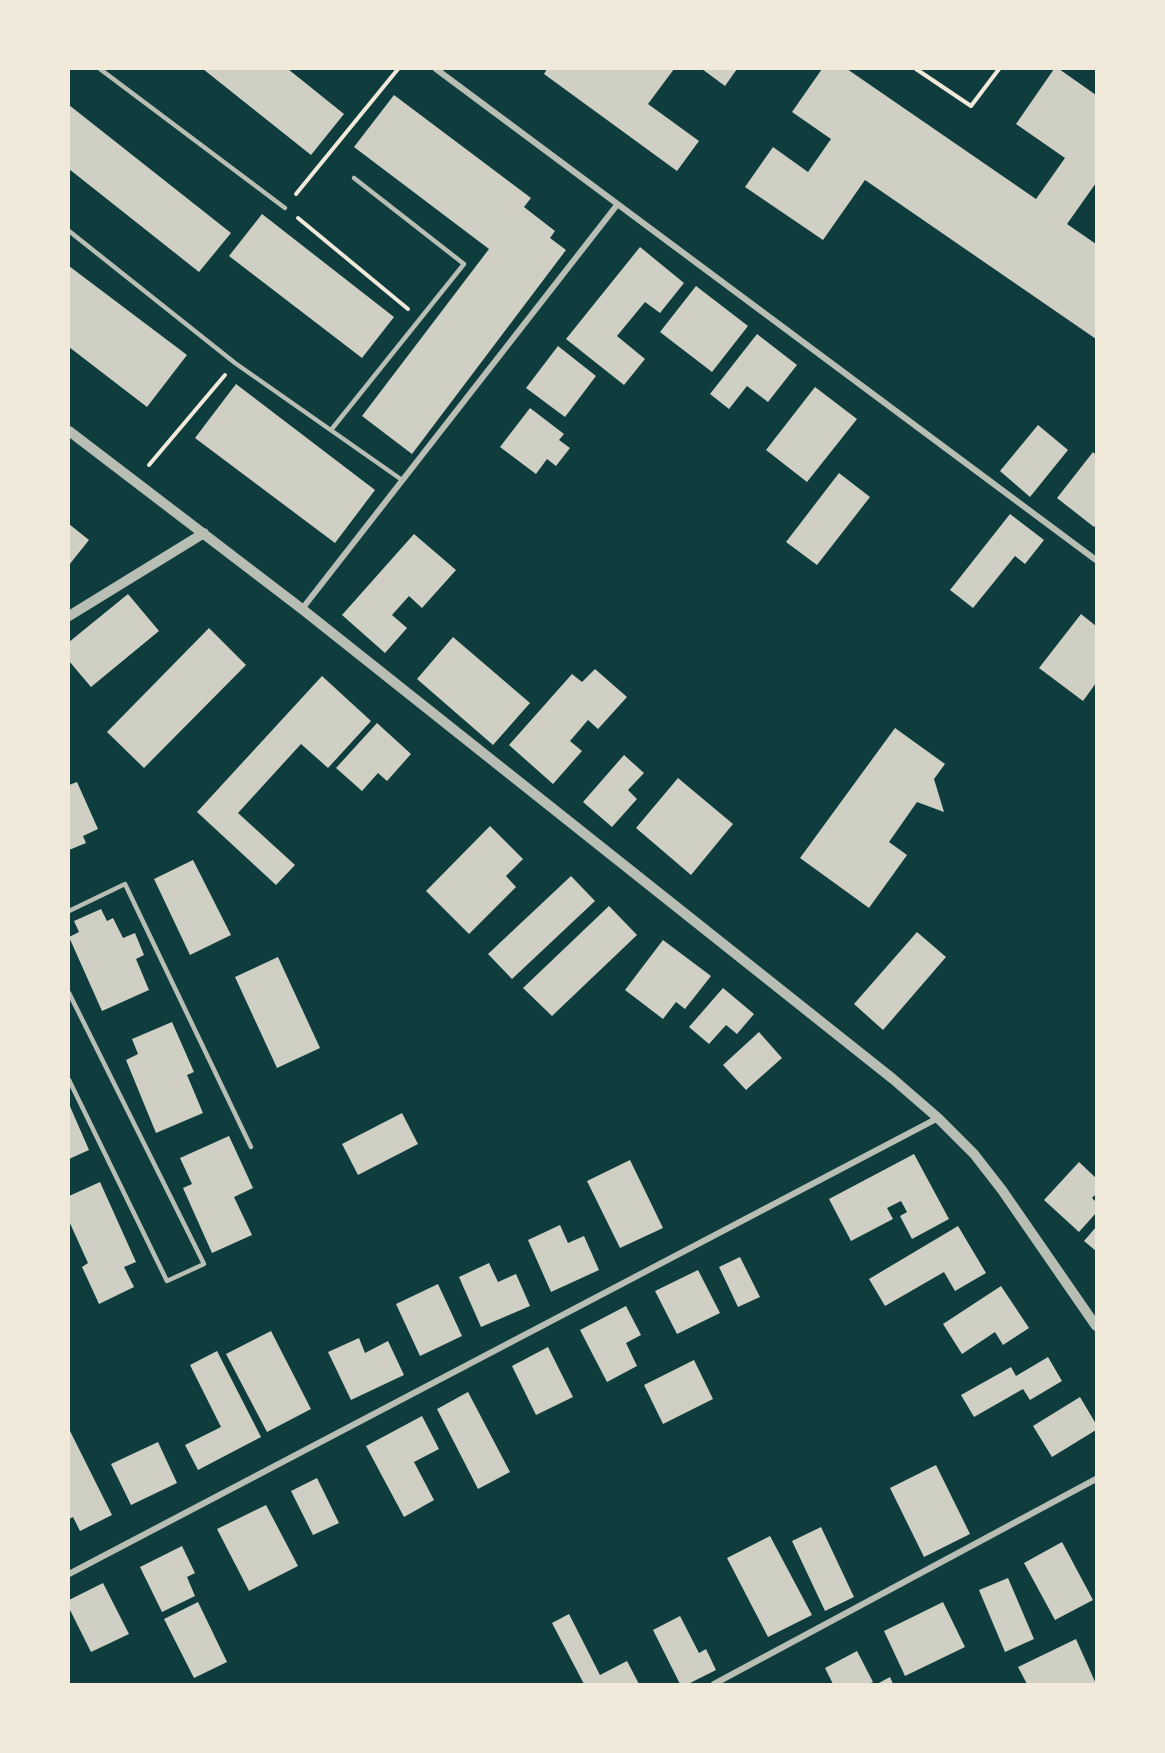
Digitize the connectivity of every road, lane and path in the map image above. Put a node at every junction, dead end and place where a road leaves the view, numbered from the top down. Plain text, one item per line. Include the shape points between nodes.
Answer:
1 (100, 69) edge
2 (398, 69) edge
3 (436, 69) edge
4 (916, 69) edge
5 (999, 69) edge
6 (354, 178) dead end
7 (617, 205) junction
8 (285, 208) junction
9 (69, 231) edge
10 (420, 319) junction
11 (235, 363) junction
12 (331, 430) junction
13 (69, 431) edge
14 (402, 480) junction
15 (135, 481) junction
16 (204, 533) junction
17 (1096, 560) edge
18 (302, 609) junction
19 (69, 616) edge
20 (69, 911) edge
21 (69, 993) edge
22 (69, 1080) edge
23 (938, 1118) junction
24 (251, 1147) dead end
25 (1096, 1326) edge
26 (1096, 1479) edge
27 (69, 1574) edge
28 (714, 1684) edge

1 - 8 lane
2 - 8 path
3 - 7 street
4 - 5 path via 971,106
6 - 10 lane via 464,264
7 - 14 street
7 - 17 street
8 - 10 path
9 - 11 lane
10 - 12 lane
11 - 12 lane
11 - 15 path
12 - 14 lane
13 - 15 street
14 - 18 street
15 - 16 street
16 - 18 street
16 - 19 street
18 - 23 street via 893,1078
20 - 24 lane via 125,884
21 - 22 lane via 204,1264 167,1281
23 - 25 street via 1002,1190
23 - 27 street
26 - 28 street

